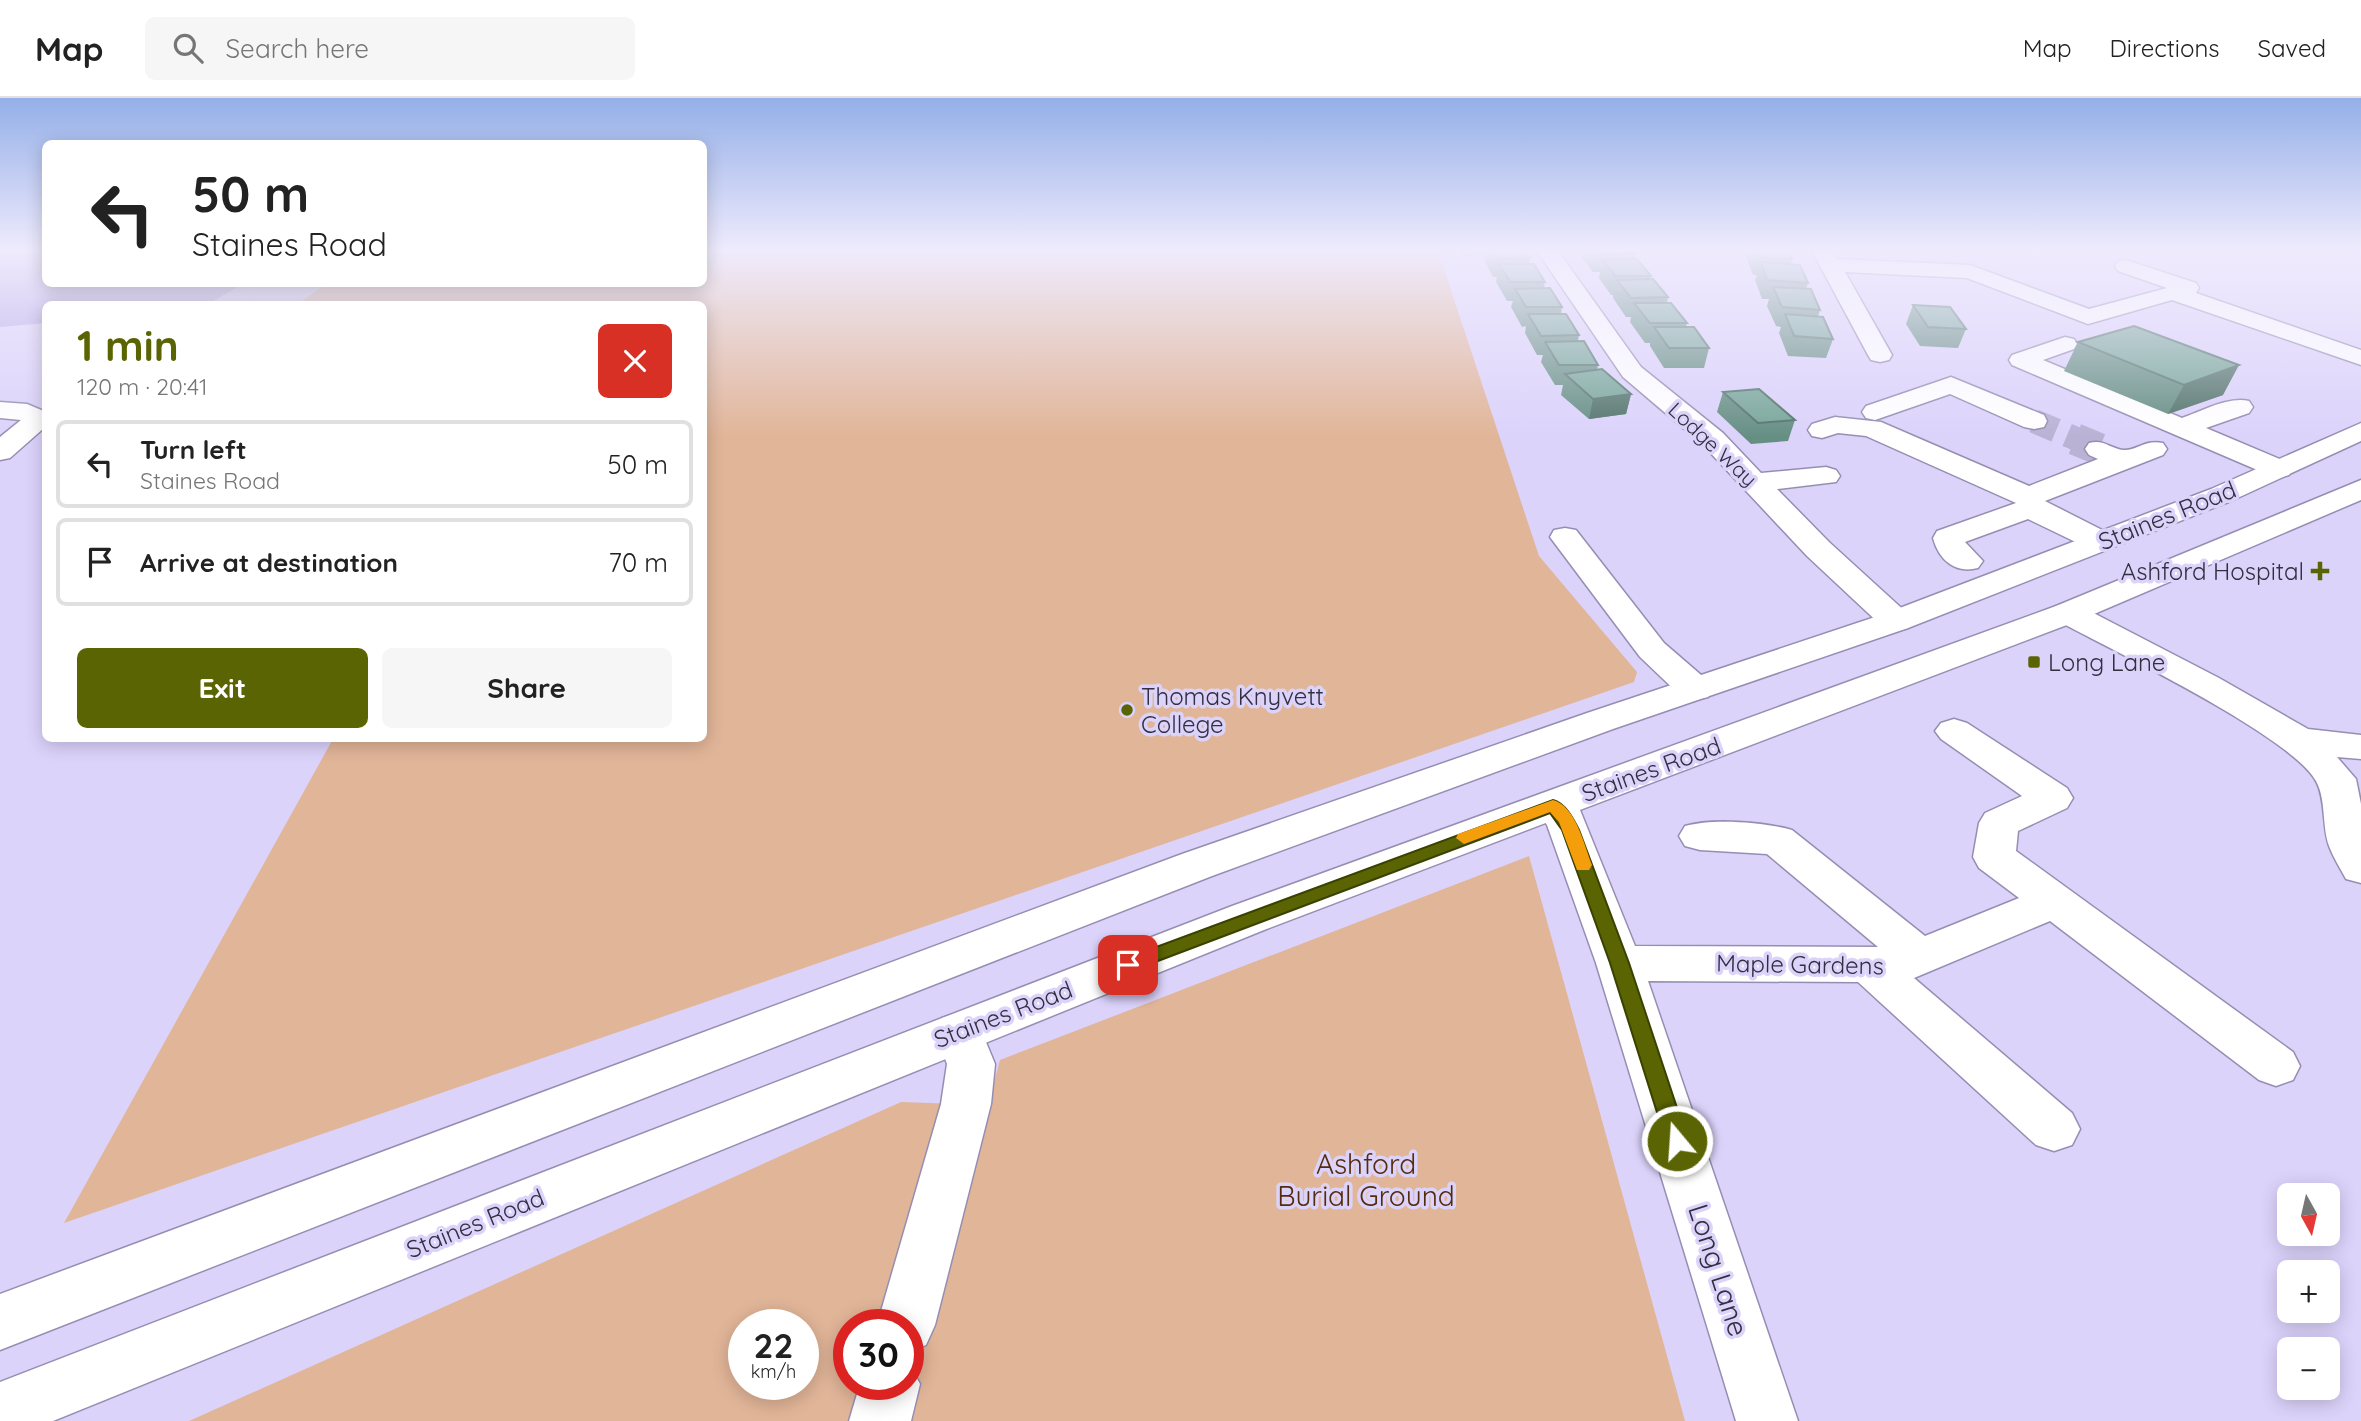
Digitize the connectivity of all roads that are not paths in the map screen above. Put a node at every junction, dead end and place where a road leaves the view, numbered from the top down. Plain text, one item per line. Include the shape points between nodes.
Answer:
1 (1590, 313) edge
2 (1856, 313) edge
3 (2077, 313) edge
4 (2103, 313) edge
5 (2231, 313) edge
6 (2065, 344) dead end
7 (1854, 353) dead end
8 (1880, 355) junction
9 (1906, 356) dead end
10 (2361, 358) edge
11 (1983, 375) dead end
12 (1951, 385) junction
13 (2240, 407) dead end
14 (0, 410) edge
15 (1875, 412) dead end
16 (2034, 421) tunnel mouth
17 (2180, 428) junction
18 (1822, 430) dead end
19 (2361, 431) edge
20 (2153, 449) dead end
21 (0, 452) edge
22 (2279, 468) junction
23 (1826, 476) dead end
24 (1755, 482) junction
25 (2361, 489) edge
26 (2032, 503) junction
27 (1565, 537) dead end
28 (2101, 542) junction
29 (1967, 561) dead end
30 (2068, 613) junction
31 (1896, 621) junction
32 (1695, 689) junction
33 (1954, 731) dead end
34 (2299, 740) junction
35 (2361, 747) edge
36 (1553, 805) junction
37 (1700, 836) dead end
38 (2361, 869) edge
39 (2053, 902) junction
40 (1920, 957) junction
41 (1619, 963) junction
42 (1866, 963) junction
43 (959, 1032) junction
44 (2276, 1066) dead end
45 (2054, 1129) dead end
46 (910, 1309) edge
47 (0, 1322) edge
48 (886, 1400) edge
49 (0, 1412) edge
50 (880, 1421) edge
51 (1767, 1421) edge

1 - 24 main road, Lodge Way via 1632,372 1713,439
2 - 8 main road
3 - 4 main road via 2088,317
5 - 10 main road
6 - 17 main road via 2021,360
7 - 8 main road
8 - 9 main road
11 - 12 main road
12 - 15 main road
12 - 16 main road
13 - 17 main road
14 - 21 main road via 27,412 36,418
17 - 22 main road
18 - 26 main road via 1835,425 1871,428
19 - 22 main road, Staines Road
20 - 26 main road via 2110,455
22 - 28 main road, Staines Road
23 - 24 main road
24 - 31 main road, Lodge Way
25 - 30 main road, Staines Road
26 - 28 main road
26 - 29 main road via 1948,538 1952,551
27 - 32 main road via 1652,650
28 - 31 main road, Staines Road
30 - 34 main road
30 - 36 main road, Staines Road
31 - 32 main road, Staines Road
32 - 47 main road, Staines Road via 1197,865
33 - 39 main road via 2053,798 1999,823 1994,857
34 - 35 main road
34 - 38 main road via 2336,779 2349,845
36 - 41 main road, Long Lane via 1566,820
36 - 43 main road, Staines Road
37 - 40 main road via 1777,840
39 - 40 main road, Maple Gardens
39 - 44 main road
40 - 42 main road, Maple Gardens via 1900,965
41 - 42 main road, Maple Gardens
41 - 51 main road, Long Lane
42 - 45 main road
43 - 46 main road via 971,1064 966,1104
43 - 49 main road, Staines Road
48 - 50 main road

